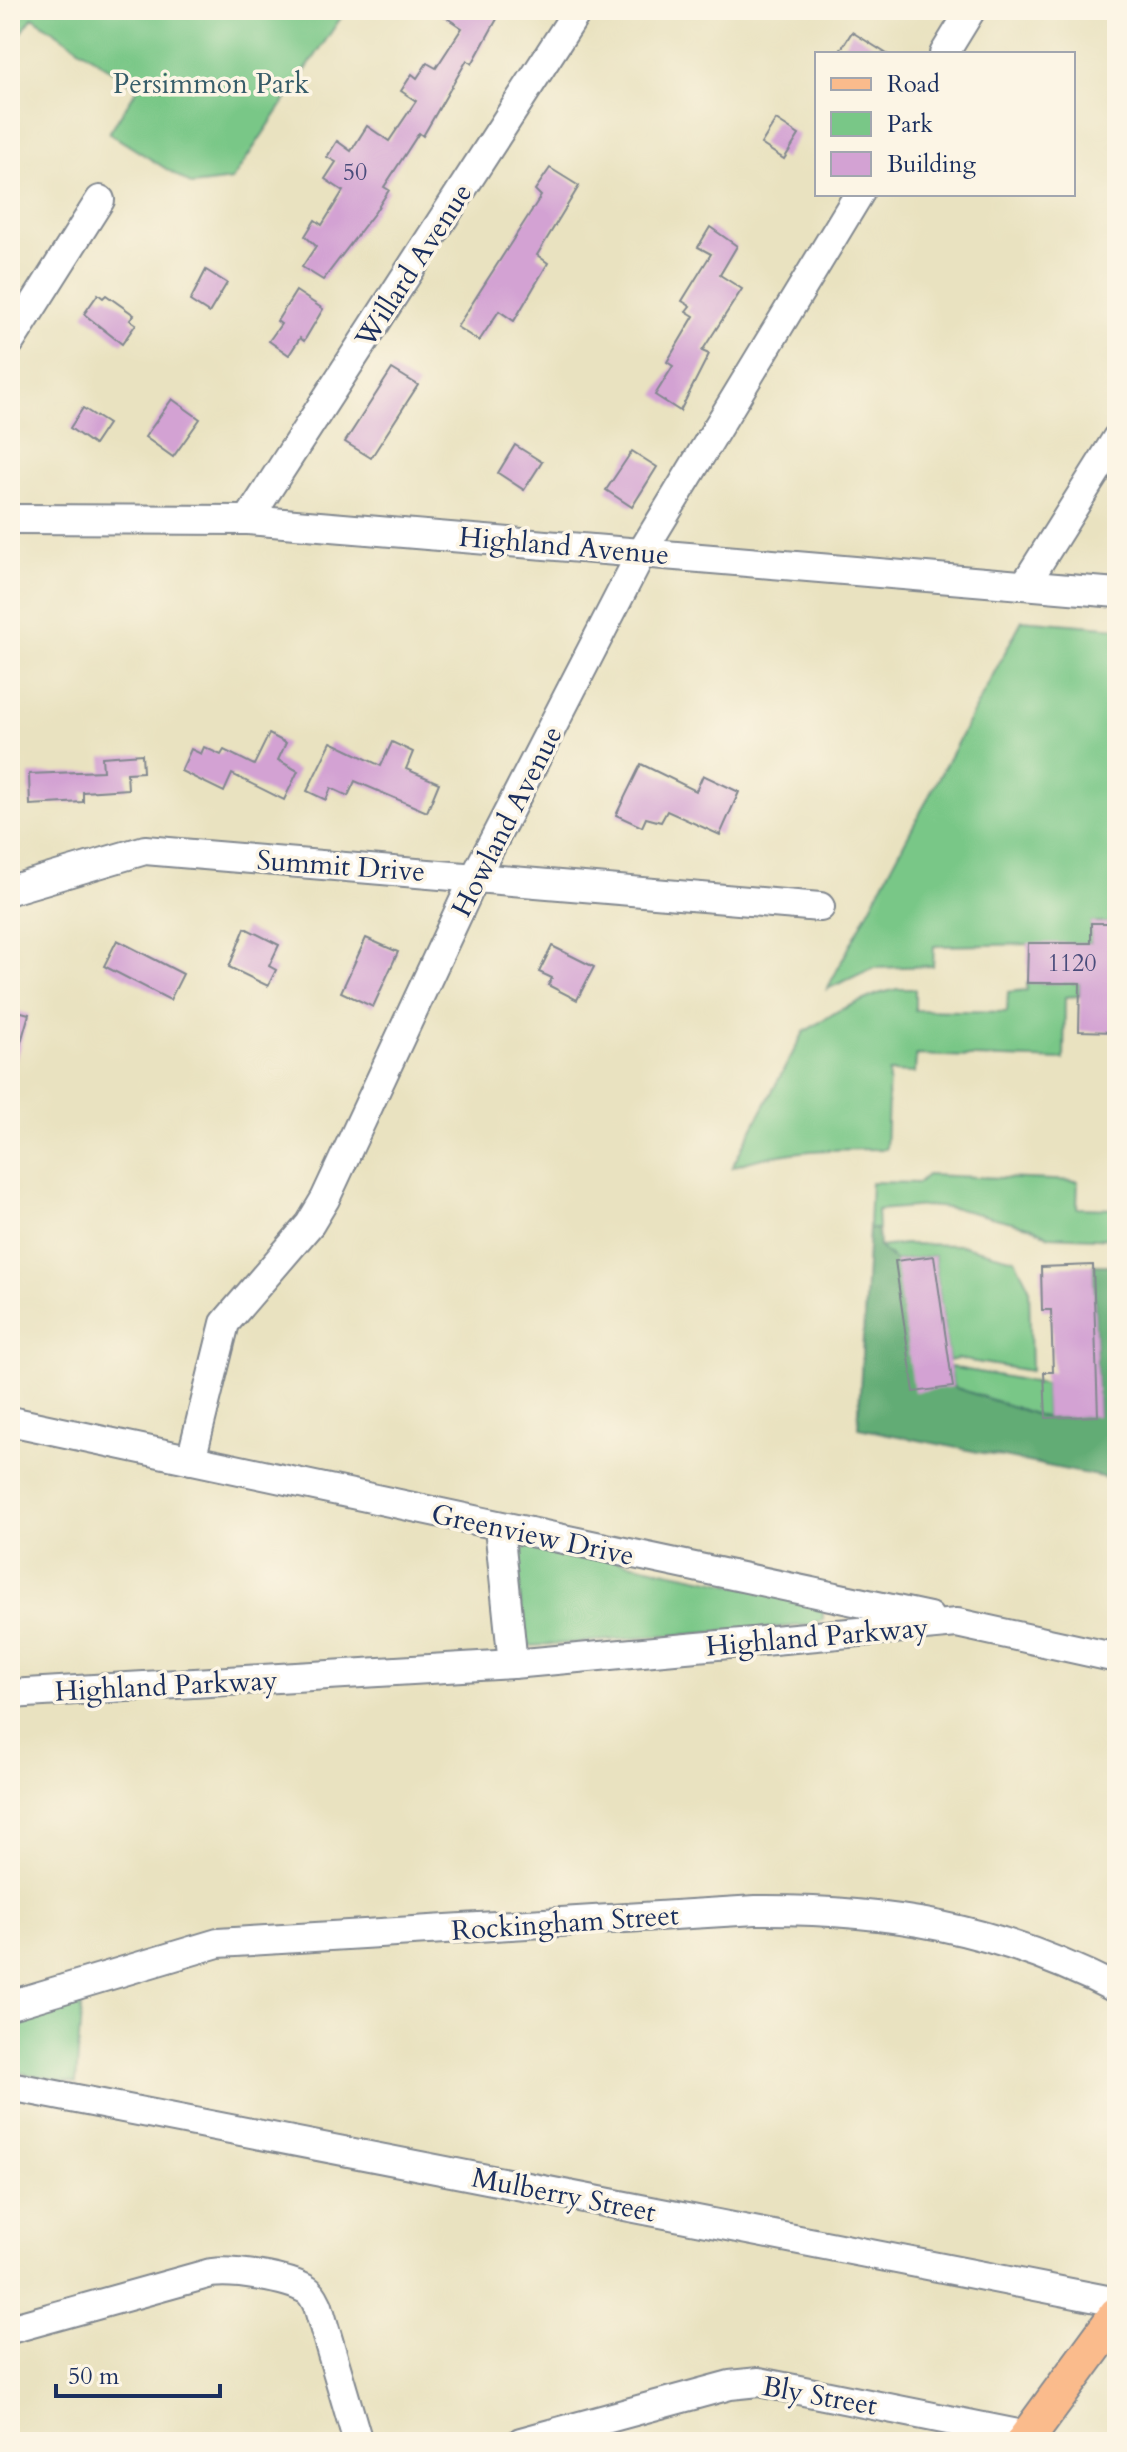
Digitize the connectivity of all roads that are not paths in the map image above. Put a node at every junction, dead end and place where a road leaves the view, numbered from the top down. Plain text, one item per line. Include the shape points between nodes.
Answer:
1 (578, 10) edge
2 (971, 10) edge
3 (945, 52) edge
4 (858, 196) edge
5 (100, 200) dead end
6 (10, 342) edge
7 (1117, 438) edge
8 (10, 519) edge
9 (248, 520) junction
10 (642, 552) junction
11 (1026, 583) junction
12 (1117, 593) edge
13 (476, 875) junction
14 (10, 890) edge
15 (820, 907) dead end
16 (10, 1421) edge
17 (191, 1460) junction
18 (499, 1527) junction
19 (957, 1623) junction
20 (1117, 1658) edge
21 (513, 1664) junction
22 (10, 1694) edge
23 (1117, 1989) edge
24 (10, 2005) edge
25 (10, 2086) edge
26 (1117, 2302) edge
27 (1117, 2315) edge
28 (10, 2329) edge
29 (1026, 2439) edge
30 (358, 2442) edge
31 (521, 2442) edge

1 - 9 street, Willard Avenue
2 - 3 street
4 - 10 street, Howland Avenue
5 - 6 street
7 - 11 street
8 - 9 street, Highland Avenue
9 - 10 street, Highland Avenue
10 - 11 street, Highland Avenue
10 - 13 street, Howland Avenue
11 - 12 street, Highland Avenue
13 - 14 street, Summit Drive via 145,850
13 - 15 street, Summit Drive
13 - 17 street, Howland Avenue via 325,1199 310,1224 225,1323
16 - 17 street, Greenview Drive
17 - 18 street, Greenview Drive
18 - 19 street, Greenview Drive
18 - 21 street
19 - 20 street, Highland Parkway
19 - 21 street, Highland Parkway
21 - 22 street, Highland Parkway
23 - 24 street, Rockingham Street via 1042,1954 964,1929 842,1911 756,1910 218,1943
25 - 26 street, Mulberry Street
27 - 29 main road
28 - 30 street via 211,2273 230,2272 309,2291
29 - 31 street, Bly Street via 759,2382 730,2385

